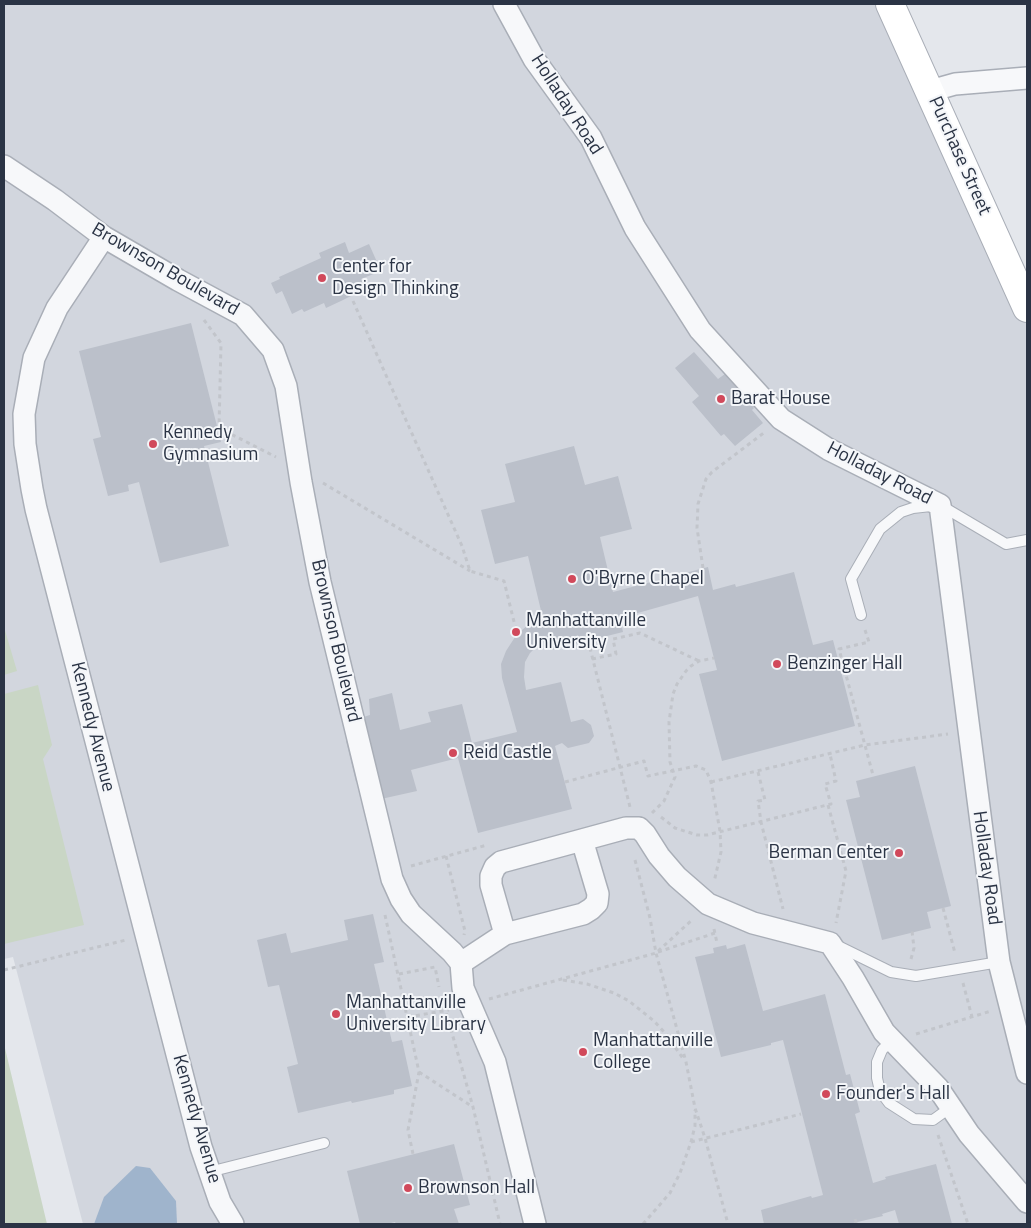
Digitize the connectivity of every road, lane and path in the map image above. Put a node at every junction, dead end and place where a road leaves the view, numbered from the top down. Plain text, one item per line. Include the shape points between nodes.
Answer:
1 (504, 4) edge
2 (890, 4) edge
3 (1027, 78) edge
4 (930, 91) junction
5 (4, 166) edge
6 (104, 238) junction
7 (353, 301) dead end
8 (1027, 308) edge
9 (781, 419) junction
10 (940, 505) junction
11 (1027, 540) edge
12 (702, 568) dead end
13 (861, 615) joint
14 (517, 634) dead end
15 (588, 640) dead end
16 (714, 658) dead end
17 (592, 659) junction
18 (699, 662) junction
19 (969, 731) junction
20 (865, 745) junction
21 (830, 754) junction
22 (619, 767) junction
23 (672, 770) junction
24 (758, 772) junction
25 (873, 775) dead end
26 (565, 782) dead end
27 (711, 782) junction
28 (828, 805) junction
29 (761, 822) junction
30 (626, 828) junction
31 (720, 831) junction
32 (582, 840) junction
33 (446, 856) dead end
34 (708, 904) junction
35 (912, 931) dead end
36 (790, 933) junction
37 (505, 934) junction
38 (715, 934) dead end
39 (146, 936) junction
40 (830, 942) junction
41 (656, 953) junction
42 (456, 957) junction
43 (999, 962) junction
44 (435, 967) junction
45 (4, 970) edge
46 (399, 974) dead end
47 (906, 974) junction
48 (562, 979) junction
49 (469, 1005) junction
50 (1010, 1006) junction
51 (445, 1011) junction
52 (408, 1018) dead end
53 (891, 1041) junction
54 (686, 1062) junction
55 (420, 1072) dead end
56 (1027, 1073) edge
57 (473, 1107) junction
58 (696, 1108) junction
59 (951, 1108) junction
60 (801, 1114) dead end
61 (705, 1138) junction
62 (691, 1142) junction
63 (324, 1143) dead end
64 (209, 1172) junction
65 (1027, 1202) edge
66 (856, 1219) dead end
67 (233, 1224) edge
68 (500, 1224) edge
69 (535, 1224) edge
70 (643, 1224) edge
71 (728, 1224) edge
72 (857, 1224) edge

1 - 9 street, Holladay Road via 534,59 591,138 635,228 700,330
2 - 4 main road, Purchase Street
3 - 4 street via 955,84
4 - 8 main road, Purchase Street
5 - 6 street, Brownson Boulevard
6 - 39 street, Kennedy Avenue via 57,308 34,358 24,414 25,444 36,509
6 - 42 street, Brownson Boulevard via 243,315 273,350 286,386 320,582 392,879 411,914
7 - 14 path via 462,546 470,571 504,581
9 - 10 street, Holladay Road via 828,449
9 - 12 path via 706,479 698,504
10 - 11 lane via 1006,544
10 - 13 lane via 901,512 880,529 851,579
10 - 19 street, Holladay Road
13 - 20 path via 868,642 839,649
15 - 17 path
16 - 18 path
17 - 18 path via 616,654 613,639 640,633
17 - 22 path
18 - 23 path via 681,676 673,694 669,722
19 - 20 path
19 - 43 street, Holladay Road
20 - 21 path
20 - 25 path
21 - 24 path
21 - 28 path via 836,781 826,784 831,804
22 - 23 path via 644,761 648,776
22 - 26 path
22 - 30 path via 630,807 623,811
23 - 27 path via 696,766 706,770
23 - 31 path via 674,777 664,801 655,812 685,832 707,835
24 - 27 path
24 - 29 path via 765,800 758,802
27 - 31 path
28 - 29 path
28 - 40 path via 846,871
29 - 31 path
29 - 36 path
30 - 32 street
30 - 34 street via 639,828 677,877
30 - 41 path
31 - 34 path via 721,852
32 - 37 street via 501,862 495,867 491,885
32 - 37 street via 598,894 597,903 583,914
33 - 42 path via 465,931
34 - 36 street via 753,923
34 - 41 path
35 - 47 path via 914,948
36 - 40 street
37 - 42 street
38 - 41 path
39 - 45 path
39 - 64 street, Kennedy Avenue
40 - 47 lane via 891,972
40 - 53 street
41 - 48 path
41 - 54 path
42 - 44 path
42 - 49 street
43 - 47 lane via 916,976
43 - 50 street, Holladay Road
44 - 46 path
44 - 51 path
48 - 49 path
48 - 54 path via 587,984 629,1001 654,1021
49 - 51 path
49 - 69 street via 495,1062
50 - 53 path
50 - 56 street, Holladay Road
51 - 52 path
51 - 57 path
53 - 59 street via 938,1088
53 - 59 lane via 877,1062 880,1092 888,1103 914,1119 933,1120
54 - 58 path
55 - 57 path
57 - 68 path
58 - 61 path
58 - 62 path
59 - 65 street via 968,1134
60 - 61 path
61 - 62 path
61 - 71 path
62 - 70 path via 670,1193
63 - 64 lane
64 - 67 street, Kennedy Avenue via 220,1202
66 - 72 path

